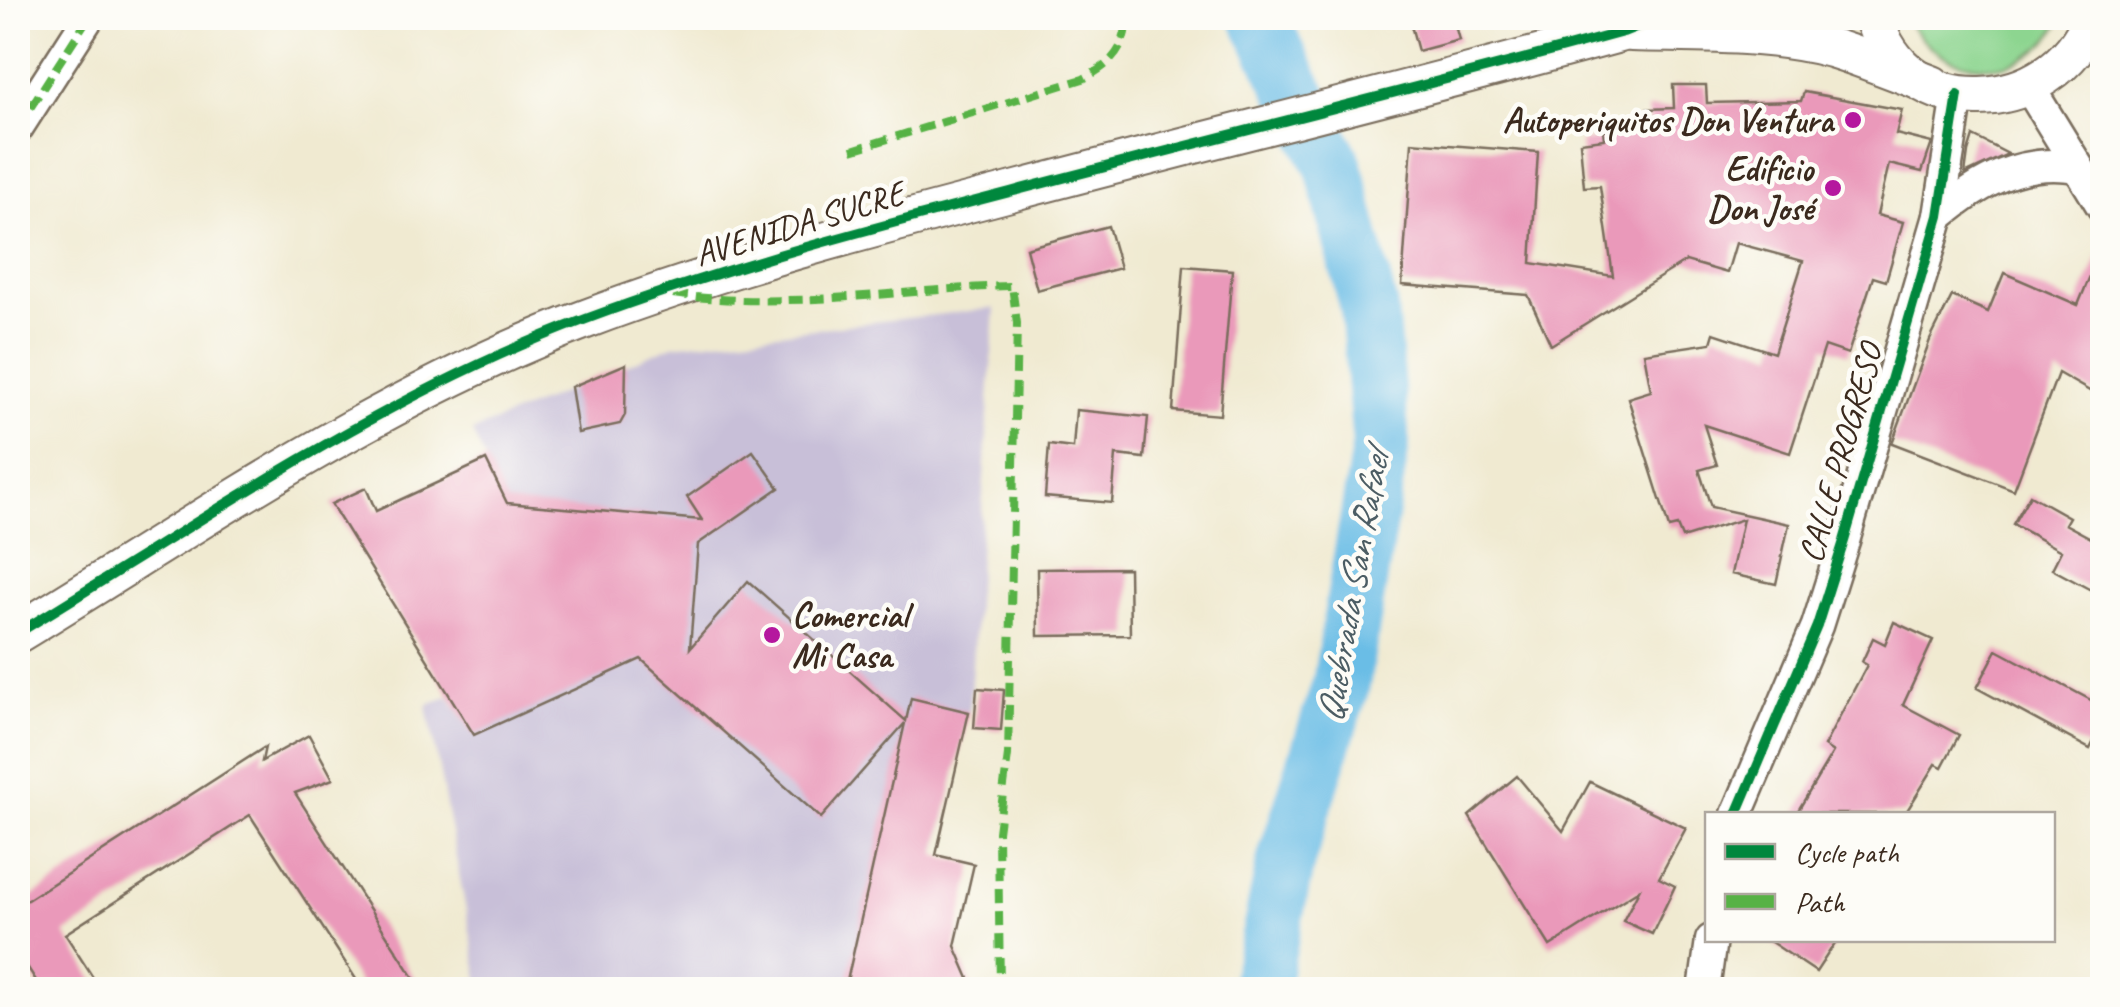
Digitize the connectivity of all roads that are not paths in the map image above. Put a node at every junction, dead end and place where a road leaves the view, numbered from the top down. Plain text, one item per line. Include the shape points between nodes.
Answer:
1 (88, 18) edge
2 (1874, 18) edge
3 (2092, 18) edge
4 (1640, 25) edge
5 (2030, 87) junction
6 (1945, 90) junction
7 (18, 127) edge
8 (2077, 167) junction
9 (2102, 206) edge
10 (1939, 216) junction
11 (18, 632) edge
12 (1737, 812) edge
13 (1710, 942) edge
14 (1704, 990) edge

1 - 7 street
2 - 6 street via 1890,50
3 - 5 street via 2061,66
4 - 6 street, AVENIDA SUCRE via 1831,48
4 - 11 street, AVENIDA SUCRE via 898,220 586,319 420,394 282,468
5 - 6 street via 1986,98
5 - 8 street
6 - 10 street, CALLE PROGRESO
8 - 9 street
8 - 10 street via 2050,163 1994,176
10 - 12 street, CALLE PROGRESO via 1817,626
13 - 14 street

